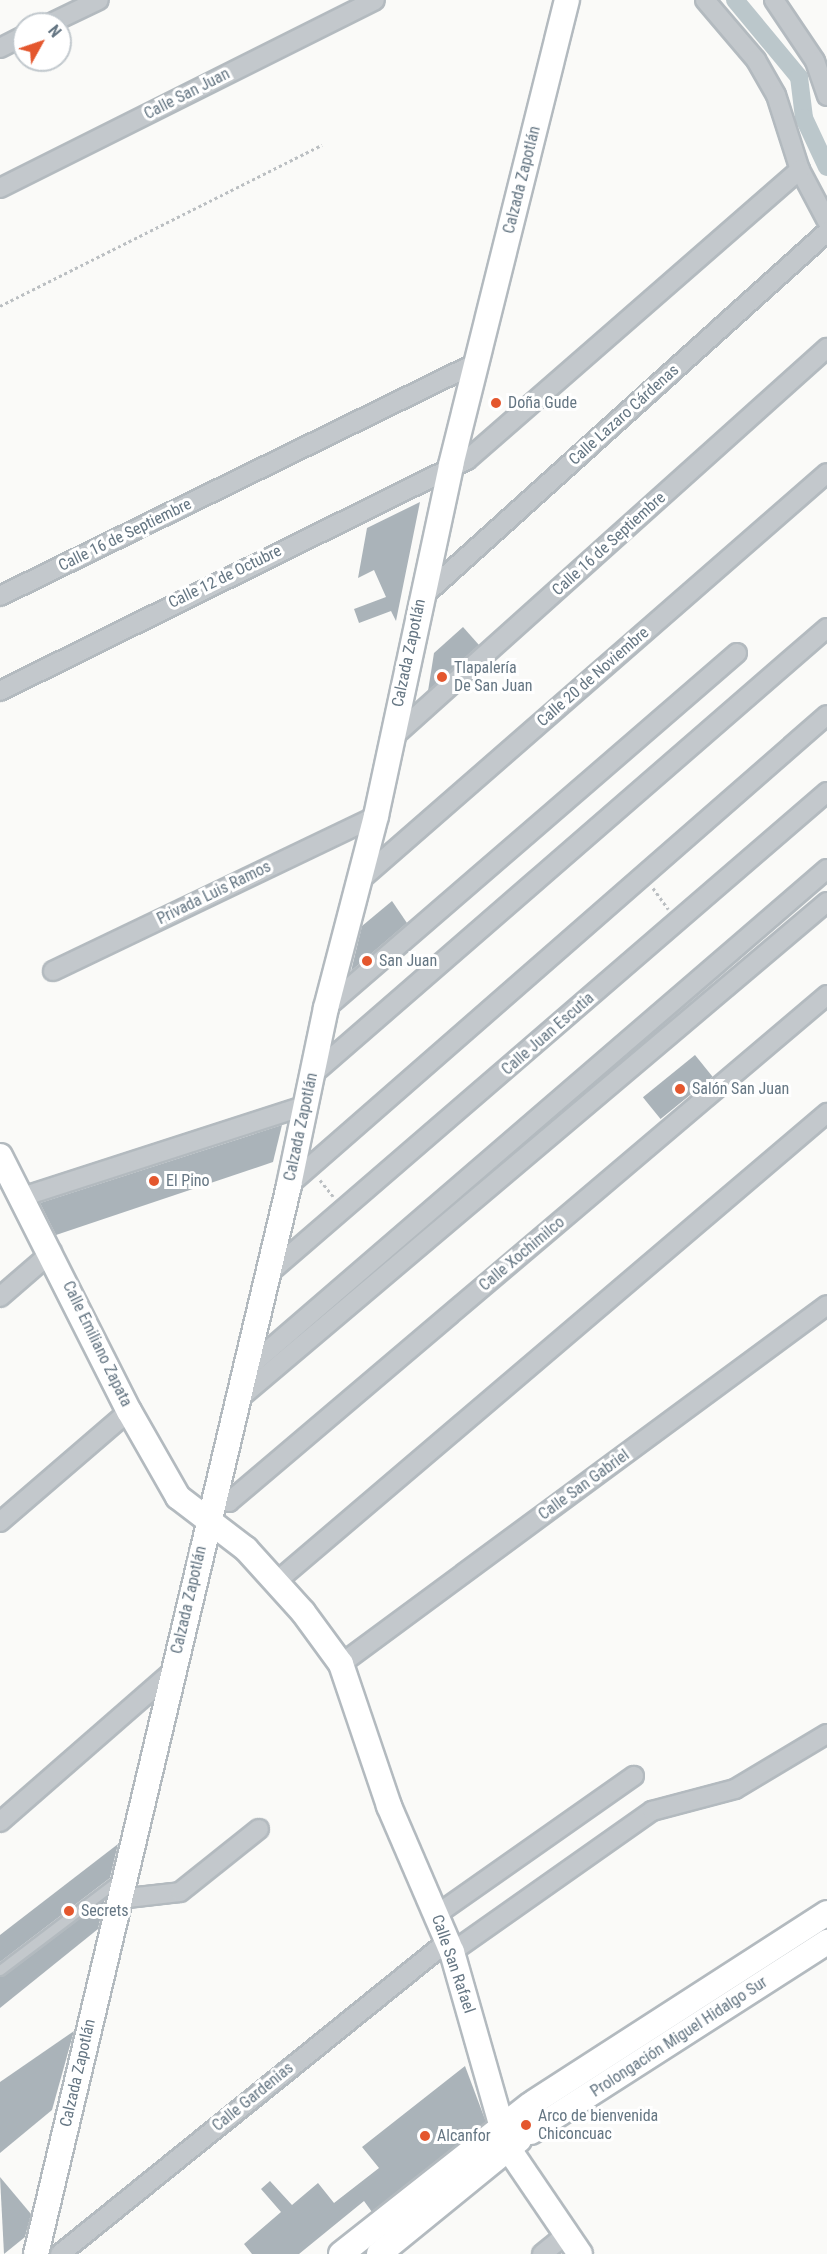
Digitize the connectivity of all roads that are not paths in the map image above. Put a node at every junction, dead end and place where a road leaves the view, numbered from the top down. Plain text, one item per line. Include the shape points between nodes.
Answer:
1 (99, 0) edge
2 (375, 0) edge
3 (567, 0) edge
4 (705, 0) edge
5 (774, 0) edge
6 (72, 13) edge
7 (827, 96) edge
8 (800, 170) junction
9 (0, 188) edge
10 (827, 221) edge
11 (827, 232) edge
12 (827, 348) edge
13 (476, 363) junction
14 (450, 465) junction
15 (827, 473) edge
16 (0, 596) edge
17 (421, 598) junction
18 (827, 628) edge
19 (737, 652) dead end
20 (0, 691) edge
21 (827, 715) edge
22 (390, 740) junction
23 (827, 792) edge
24 (376, 816) junction
25 (827, 869) edge
26 (358, 882) junction
27 (827, 902) edge
28 (53, 971) dead end
29 (827, 995) edge
30 (326, 1008) junction
31 (312, 1075) junction
32 (306, 1105) junction
33 (827, 1113) edge
34 (0, 1156) edge
35 (289, 1185) junction
36 (22, 1197) junction
37 (52, 1252) junction
38 (268, 1274) junction
39 (0, 1297) edge
40 (827, 1305) edge
41 (242, 1373) junction
42 (234, 1403) junction
43 (129, 1411) junction
44 (214, 1497) junction
45 (0, 1522) edge
46 (207, 1524) junction
47 (276, 1582) junction
48 (341, 1664) junction
49 (173, 1671) junction
50 (827, 1734) edge
51 (634, 1776) dead end
52 (0, 1822) edge
53 (259, 1829) dead end
54 (122, 1887) junction
55 (827, 1913) edge
56 (436, 1915) junction
57 (827, 1942) edge
58 (449, 1947) junction
59 (0, 1970) edge
60 (504, 2121) junction
61 (522, 2138) junction
62 (574, 2244) edge
63 (36, 2254) edge
64 (60, 2254) edge
65 (341, 2254) edge
66 (379, 2254) edge
67 (542, 2254) edge

1 - 6 street
2 - 9 street, Calle San Juan
3 - 13 street, Calzada Zapotlán
4 - 8 street via 756,60 776,95
5 - 7 street via 814,61
8 - 10 street
8 - 14 street, Calle 12 de Octubre via 486,446
11 - 17 street, Calle Lazaro Cárdenas
12 - 22 street, Calle 16 de Septiembre
13 - 14 street, Calzada Zapotlán
13 - 16 street, Calle 16 de Septiembre
14 - 17 street, Calzada Zapotlán
14 - 20 street, Calle 12 de Octubre
15 - 26 street, Calle 20 de Noviembre
17 - 22 street, Calzada Zapotlán
18 - 31 street
19 - 30 street
21 - 35 street
22 - 24 street, Calzada Zapotlán
23 - 38 street, Calle Juan Escutia via 353,1205
24 - 26 street, Calzada Zapotlán
24 - 28 street, Privada Luis Ramos
25 - 41 street
26 - 30 street, Calzada Zapotlán
27 - 42 street
29 - 44 street, Calle Xochimilco via 229,1502
30 - 31 street, Calzada Zapotlán
31 - 32 street, Calzada Zapotlán
32 - 35 street, Calzada Zapotlán
32 - 36 street
33 - 47 street
34 - 36 street, Calle Emiliano Zapata
35 - 38 street, Calzada Zapotlán
36 - 37 street, Calle Emiliano Zapata
37 - 39 street
37 - 43 street, Calle Emiliano Zapata
38 - 41 street, Calzada Zapotlán
40 - 48 street, Calle San Gabriel
41 - 42 street, Calzada Zapotlán
42 - 44 street, Calzada Zapotlán
43 - 45 street
43 - 46 street, Calle Emiliano Zapata via 178,1497
44 - 46 street, Calzada Zapotlán
46 - 47 street, Calle Emiliano Zapata via 246,1549
46 - 49 street, Calzada Zapotlán
47 - 48 street, Calle San Rafael
48 - 56 street, Calle San Rafael via 389,1806
49 - 52 street
49 - 54 street, Calzada Zapotlán
50 - 58 street, Calle Gardenias via 735,1788 652,1811
51 - 56 street
53 - 54 street via 180,1892
54 - 59 lane
54 - 63 street, Calzada Zapotlán
55 - 60 street, Prolongación Miguel Hidalgo Sur
56 - 58 street, Calle San Rafael
57 - 61 street, Prolongación Miguel Hidalgo Sur
58 - 60 street, Calle San Rafael
58 - 64 street, Calle Gardenias
60 - 61 street, Calle San Rafael
60 - 65 street, Prolongación Miguel Hidalgo Sur
61 - 62 street, Calle San Rafael
61 - 66 street, Prolongación Miguel Hidalgo Sur
62 - 67 street

